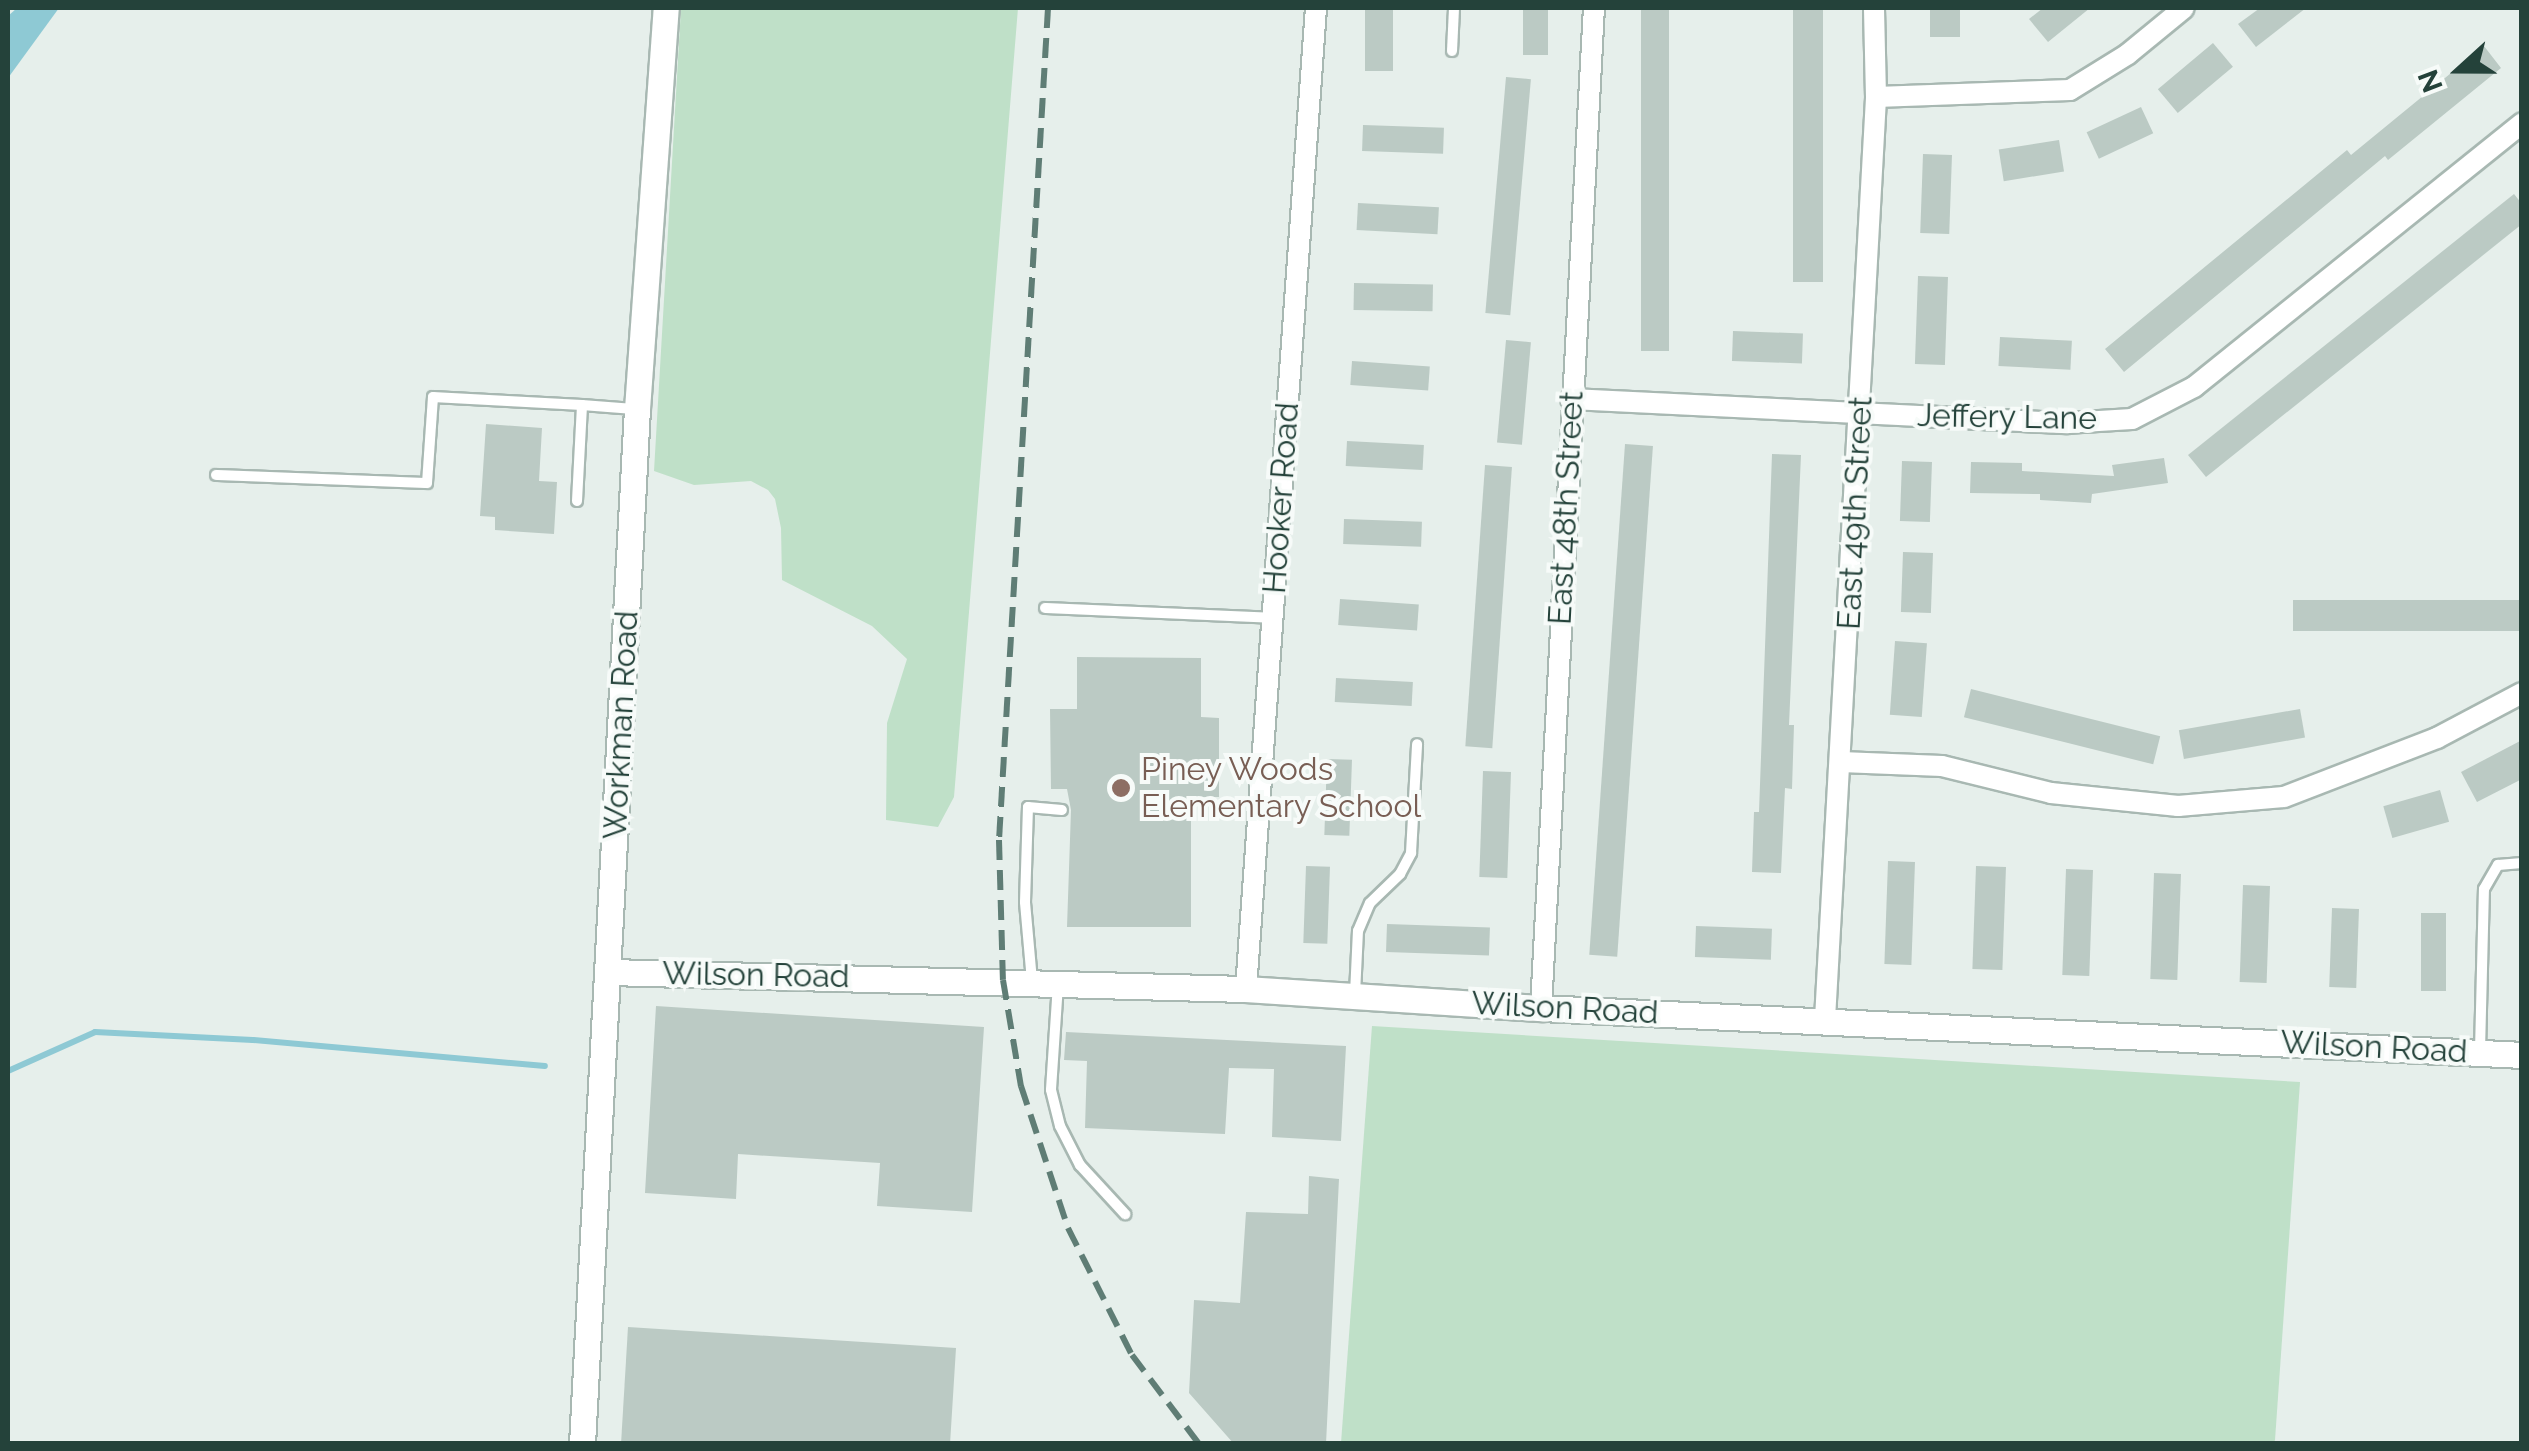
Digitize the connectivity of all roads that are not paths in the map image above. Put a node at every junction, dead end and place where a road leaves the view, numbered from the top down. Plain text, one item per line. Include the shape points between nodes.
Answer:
1 (666, 8) edge
2 (1316, 8) edge
3 (1454, 8) edge
4 (1594, 8) edge
5 (1874, 8) edge
6 (2184, 8) edge
7 (1452, 50) dead end
8 (1876, 97) junction
9 (2522, 122) edge
10 (1571, 399) junction
11 (582, 405) junction
12 (637, 409) junction
13 (1860, 413) junction
14 (216, 475) dead end
15 (577, 502) dead end
16 (1044, 608) dead end
17 (1272, 618) junction
18 (2522, 694) edge
19 (1417, 744) dead end
20 (1841, 762) junction
21 (1062, 810) dead end
22 (2522, 863) edge
23 (609, 972) junction
24 (1045, 982) junction
25 (1246, 989) junction
26 (1355, 996) junction
27 (1541, 1008) junction
28 (1825, 1019) junction
29 (2480, 1052) junction
30 (2522, 1055) edge
31 (1125, 1214) dead end
32 (582, 1444) edge

1 - 12 street, Workman Road
2 - 17 street, Hooker Road
3 - 7 lane
4 - 10 street, East 48th Street
5 - 8 street, East 49th Street
6 - 8 street via 2070,90
8 - 13 street, East 49th Street
9 - 13 street, Jeffery Lane via 2194,387 2132,419 2066,423
10 - 13 street, Jeffery Lane
10 - 27 street, East 48th Street
11 - 12 lane
11 - 14 lane via 434,397 426,483
11 - 15 lane
12 - 23 street, Workman Road
13 - 20 street, East 49th Street
16 - 17 lane
17 - 25 street, Hooker Road
18 - 20 street via 2437,738 2284,797 2178,806 2051,792 1942,766
19 - 26 lane via 1411,853 1370,903 1358,931
20 - 28 street, East 49th Street
21 - 24 lane via 1028,807 1024,902
22 - 29 lane via 2498,865 2484,889
23 - 24 street, Wilson Road
23 - 32 street, Workman Road
24 - 25 street, Wilson Road
24 - 31 lane via 1051,1090 1060,1126 1080,1165
25 - 26 street, Wilson Road
26 - 27 street, Wilson Road
27 - 28 street, Wilson Road
28 - 29 street, Wilson Road
29 - 30 street, Wilson Road

